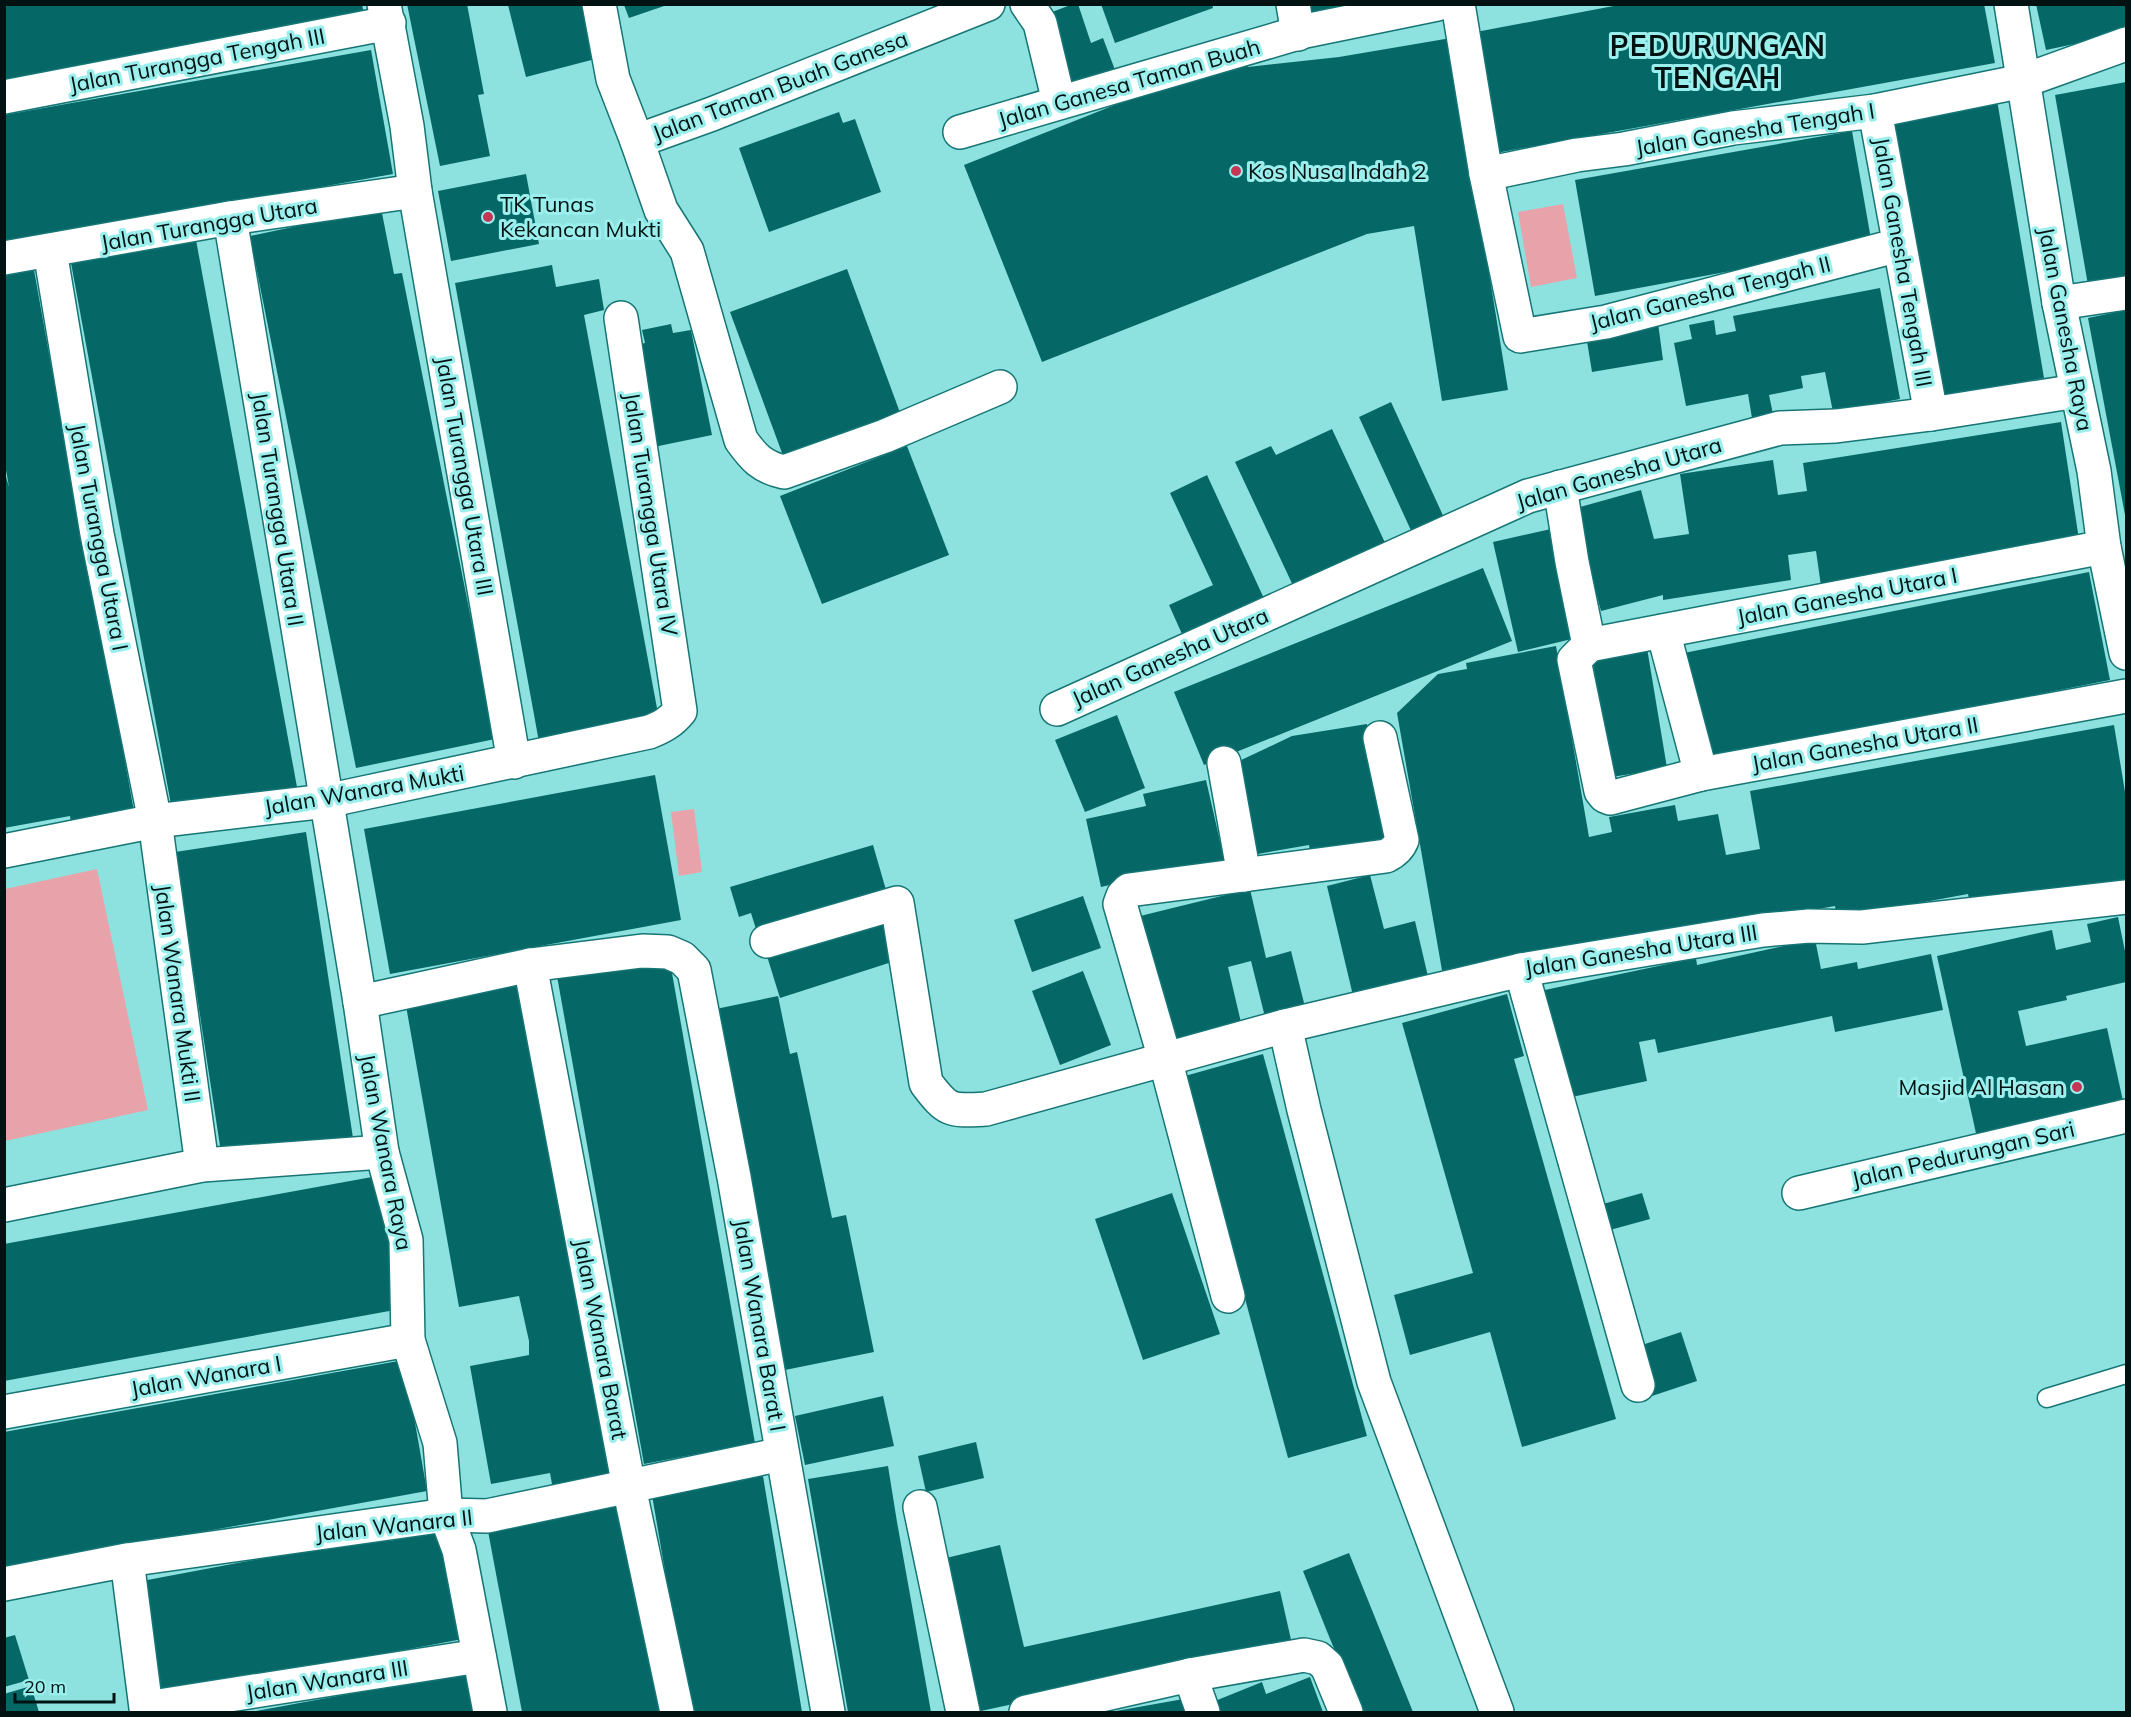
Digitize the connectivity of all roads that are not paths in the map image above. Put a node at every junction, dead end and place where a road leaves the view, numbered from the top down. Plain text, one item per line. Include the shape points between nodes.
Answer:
1 (599, 4) edge
2 (988, 4) edge
3 (1027, 4) edge
4 (1437, 4) edge
5 (1458, 4) edge
6 (2011, 4) edge
7 (387, 14) edge
8 (1296, 19) edge
9 (2127, 44) edge
10 (2023, 81) junction
11 (4, 97) edge
12 (1059, 102) junction
13 (1875, 111) junction
14 (960, 132) dead end
15 (637, 141) junction
16 (1486, 174) junction
17 (415, 191) junction
18 (230, 218) junction
19 (1899, 245) junction
20 (50, 251) junction
21 (4, 258) edge
22 (2127, 293) edge
23 (2059, 303) junction
24 (621, 318) dead end
25 (1000, 387) dead end
26 (2077, 391) junction
27 (1931, 414) junction
28 (1560, 487) junction
29 (2104, 547) junction
30 (1663, 631) junction
31 (1589, 645) junction
32 (2127, 653) edge
33 (2127, 696) edge
34 (1057, 709) dead end
35 (680, 711) joint
36 (1380, 738) dead end
37 (514, 762) junction
38 (1224, 763) dead end
39 (1701, 774) junction
40 (326, 801) junction
41 (155, 821) junction
42 (4, 851) edge
43 (1244, 875) junction
44 (2127, 897) edge
45 (767, 940) dead end
46 (530, 964) junction
47 (1521, 970) junction
48 (360, 1002) junction
49 (1286, 1026) junction
50 (1165, 1059) junction
51 (2127, 1116) edge
52 (382, 1152) junction
53 (202, 1165) junction
54 (1799, 1193) dead end
55 (4, 1205) edge
56 (1228, 1296) dead end
57 (408, 1340) junction
58 (2127, 1374) edge
59 (1638, 1385) dead end
60 (2047, 1398) dead end
61 (4, 1412) edge
62 (782, 1454) junction
63 (629, 1487) junction
64 (920, 1507) dead end
65 (446, 1515) junction
66 (127, 1560) junction
67 (4, 1584) edge
68 (479, 1656) junction
69 (1190, 1675) junction
70 (490, 1713) edge
71 (677, 1713) edge
72 (828, 1713) edge
73 (963, 1713) edge
74 (1026, 1713) edge
75 (1203, 1713) edge
76 (1346, 1713) edge
77 (1497, 1713) edge

1 - 15 street, Jalan Taman Buah Ganesa via 613,79
2 - 15 street, Jalan Taman Buah Ganesa
3 - 12 street via 1040,23
4 - 8 street, Jalan Ganesa Taman Buah
5 - 16 street
6 - 10 street, Jalan Ganesha Raya
7 - 11 street, Jalan Turangga Tengah III
7 - 17 street, Jalan Turangga Utara III
8 - 12 street, Jalan Ganesa Taman Buah
9 - 10 street, Jalan Ganesha Tengah I
10 - 13 street, Jalan Ganesha Tengah I
10 - 23 street, Jalan Ganesha Raya
12 - 14 street, Jalan Ganesa Taman Buah
13 - 16 street, Jalan Ganesha Tengah I via 1733,128
13 - 19 street, Jalan Ganesha Tengah III
15 - 25 street via 661,210 687,251 741,440 752,456 769,468 784,472 885,436
16 - 19 street, Jalan Ganesha Tengah II via 1520,336 1606,322
17 - 18 street, Jalan Turangga Utara
17 - 37 street, Jalan Turangga Utara III
18 - 20 street, Jalan Turangga Utara
18 - 40 street, Jalan Turangga Utara II
19 - 27 street, Jalan Ganesha Tengah III
20 - 21 street, Jalan Turangga Utara
20 - 41 street, Jalan Turangga Utara I via 97,534
22 - 23 street
23 - 26 street, Jalan Ganesha Raya
24 - 35 street, Jalan Turangga Utara IV
26 - 27 street, Jalan Ganesha Utara
26 - 29 street, Jalan Ganesha Raya via 2094,471
27 - 28 street, Jalan Ganesha Utara via 1836,426 1780,428
28 - 31 street
28 - 34 street, Jalan Ganesha Utara via 1528,496
29 - 30 street, Jalan Ganesha Utara I
29 - 32 street, Jalan Ganesha Raya
30 - 31 street, Jalan Ganesha Utara I
30 - 39 street
31 - 39 street, Jalan Ganesha Utara II via 1574,660 1605,796 1610,798
33 - 39 street, Jalan Ganesha Utara II
35 - 37 street, Jalan Wanara Mukti via 666,725 648,732
36 - 43 street via 1401,840 1399,847 1386,856
37 - 40 street, Jalan Wanara Mukti
38 - 43 street
40 - 41 street, Jalan Wanara Mukti
40 - 48 street, Jalan Wanara Raya
41 - 42 street, Jalan Wanara Mukti
41 - 53 street, Jalan Wanara Mukti II
43 - 50 street via 1129,890 1123,896 1120,904
44 - 47 street, Jalan Ganesha Utara III via 1862,927 1763,930
45 - 50 street, Jalan Ganesha Utara III via 897,903 926,1083 942,1104 956,1111 986,1109
46 - 48 street
46 - 62 street, Jalan Wanara Barat I via 642,951 668,952 682,958 694,970
46 - 63 street, Jalan Wanara Barat
47 - 49 street, Jalan Ganesha Utara III
47 - 59 street
48 - 52 street, Jalan Wanara Raya
49 - 50 street, Jalan Ganesha Utara III
49 - 77 street via 1374,1382
50 - 56 street
51 - 54 street, Jalan Pedurungan Sari
52 - 53 street
52 - 57 street, Jalan Wanara Raya via 406,1240
53 - 55 street
57 - 61 street, Jalan Wanara I
57 - 65 street, Jalan Wanara Raya via 440,1443
58 - 60 lane
62 - 63 street, Jalan Wanara II
62 - 72 street, Jalan Wanara Barat I
63 - 65 street, Jalan Wanara II via 487,1516
63 - 71 street, Jalan Wanara Barat
64 - 73 street
65 - 66 street, Jalan Wanara II
65 - 68 street, Jalan Wanara Raya via 459,1550
66 - 67 street, Jalan Wanara II
66 - 68 street, Jalan Wanara III via 146,1708
68 - 70 street, Jalan Wanara Raya
69 - 74 street
69 - 75 street
69 - 76 street via 1304,1655 1318,1658 1327,1666

